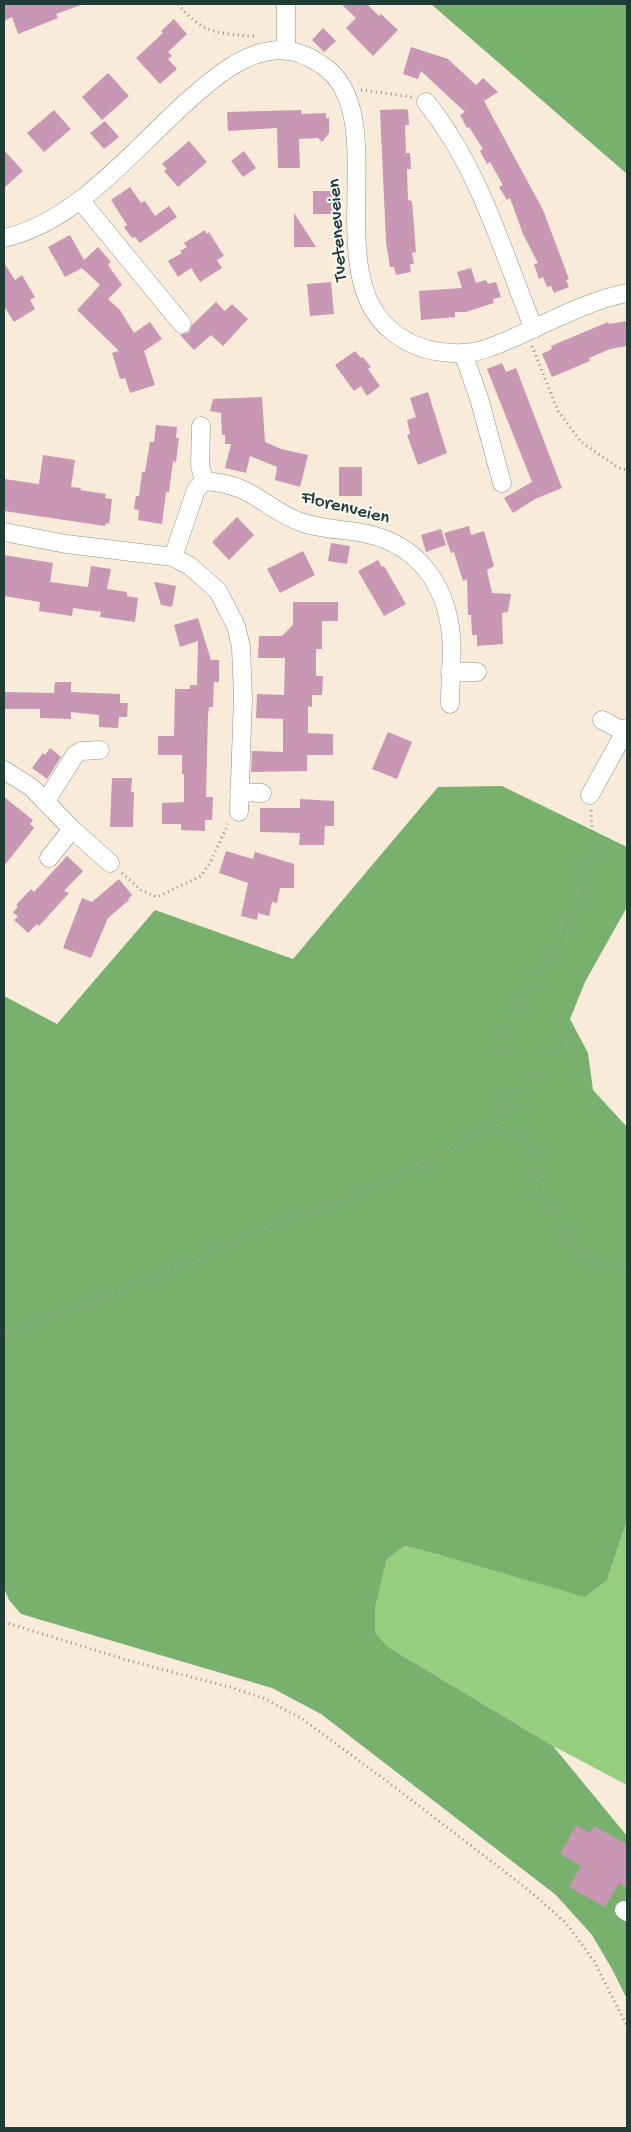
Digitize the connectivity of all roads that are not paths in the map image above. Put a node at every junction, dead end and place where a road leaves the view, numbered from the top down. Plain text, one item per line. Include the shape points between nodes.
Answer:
1 (286, 4) edge
2 (286, 51) junction
3 (426, 102) road end
4 (80, 200) junction
5 (4, 238) edge
6 (627, 293) edge
7 (182, 324) dead end
8 (530, 330) junction
9 (463, 353) junction
10 (201, 426) dead end
11 (204, 481) junction
12 (502, 482) dead end
13 (4, 532) edge
14 (173, 557) junction
15 (450, 672) junction
16 (477, 672) dead end
17 (450, 704) dead end
18 (602, 720) dead end
19 (626, 730) edge
20 (100, 750) dead end
21 (4, 770) edge
22 (239, 792) junction
23 (262, 793) dead end
24 (590, 795) road end
25 (46, 802) junction
26 (239, 812) road end
27 (72, 829) junction
28 (49, 858) dead end
29 (110, 863) road end

1 - 2 street
2 - 4 street, Tveteneveien via 257,54 209,82
2 - 9 street, Tveteneveien via 310,57 327,68 345,93 355,125 359,262 368,301 385,326 399,337 433,351
3 - 8 street via 473,178 510,265
4 - 5 street, Tveteneveien via 41,225
4 - 7 street
6 - 8 street, Tveteneveien via 611,296
8 - 9 street, Tveteneveien via 488,349
9 - 12 street
10 - 11 street via 200,465
11 - 14 street via 196,490
11 - 15 street, Florenveien via 243,490 302,522 369,534 409,551 439,589 448,610
13 - 14 street via 66,544
14 - 22 street via 190,566 218,592 236,626 241,647 243,697
15 - 16 street
15 - 17 street, Florenveien
18 - 19 street
19 - 24 street
20 - 25 street via 81,750
21 - 25 street via 31,787
22 - 23 street
22 - 26 street
25 - 27 street
27 - 28 street
27 - 29 street

